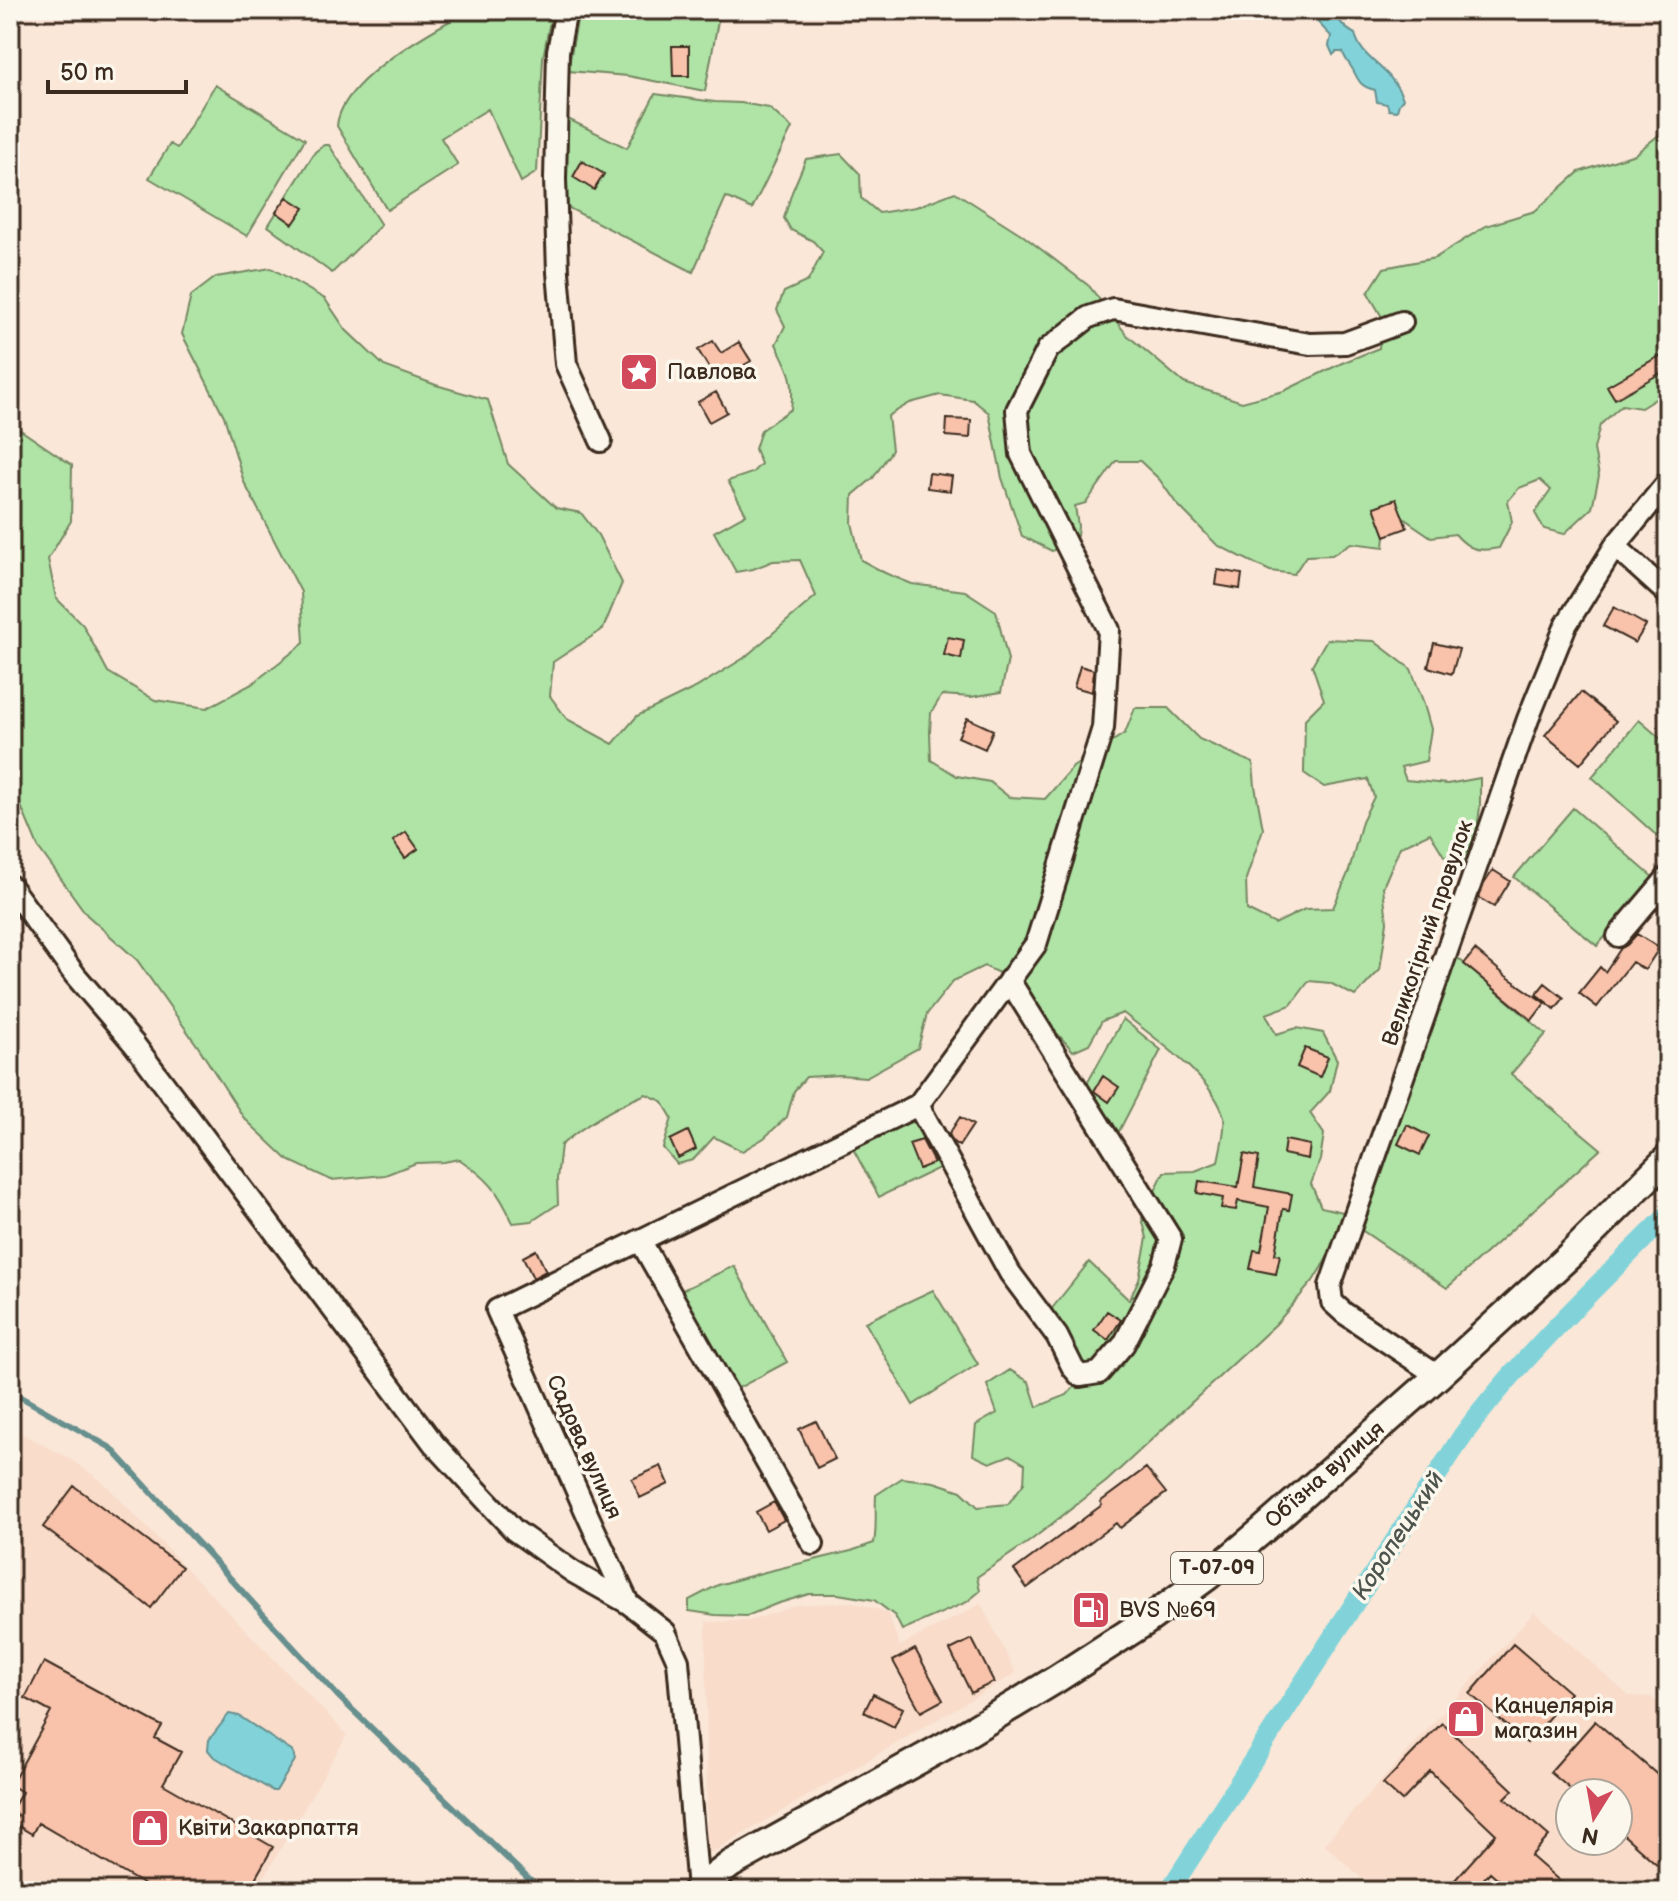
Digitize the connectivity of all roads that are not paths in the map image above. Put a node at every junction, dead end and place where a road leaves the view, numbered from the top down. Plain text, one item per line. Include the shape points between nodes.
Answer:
1 (566, 10) edge
2 (1402, 322) dead end
3 (601, 441) dead end
4 (1668, 482) edge
5 (1615, 546) junction
6 (1668, 594) edge
7 (1668, 877) edge
8 (10, 886) edge
9 (1618, 936) dead end
10 (1009, 980) junction
11 (918, 1105) junction
12 (1668, 1158) edge
13 (640, 1240) junction
14 (1438, 1376) junction
15 (813, 1544) dead end
16 (628, 1603) junction
17 (697, 1890) edge

1 - 3 street via 558,51 558,272 566,364
2 - 10 street via 1345,343 1310,344 1113,309 1089,317 1048,349 1017,410 1021,454 1109,630 1103,728 1036,944
4 - 5 street, Великогірний провулок
5 - 6 street
5 - 14 street, Великогірний провулок via 1566,625 1528,719 1330,1286 1332,1302 1344,1313
7 - 9 street
8 - 16 street via 434,1444 514,1530
10 - 11 street
10 - 11 street via 1171,1239 1164,1265 1124,1344 1099,1373 1080,1376 1073,1368 1057,1336 1010,1273
11 - 13 street
12 - 14 main road, Обʼїзна вулиця / Т-07-09
13 - 15 street
13 - 16 street, Садова вулиця via 497,1310
14 - 17 main road, Обʼїзна вулиця / Т-07-09 via 1264,1529 1145,1622 959,1738 731,1864
16 - 17 street via 665,1632 678,1661

